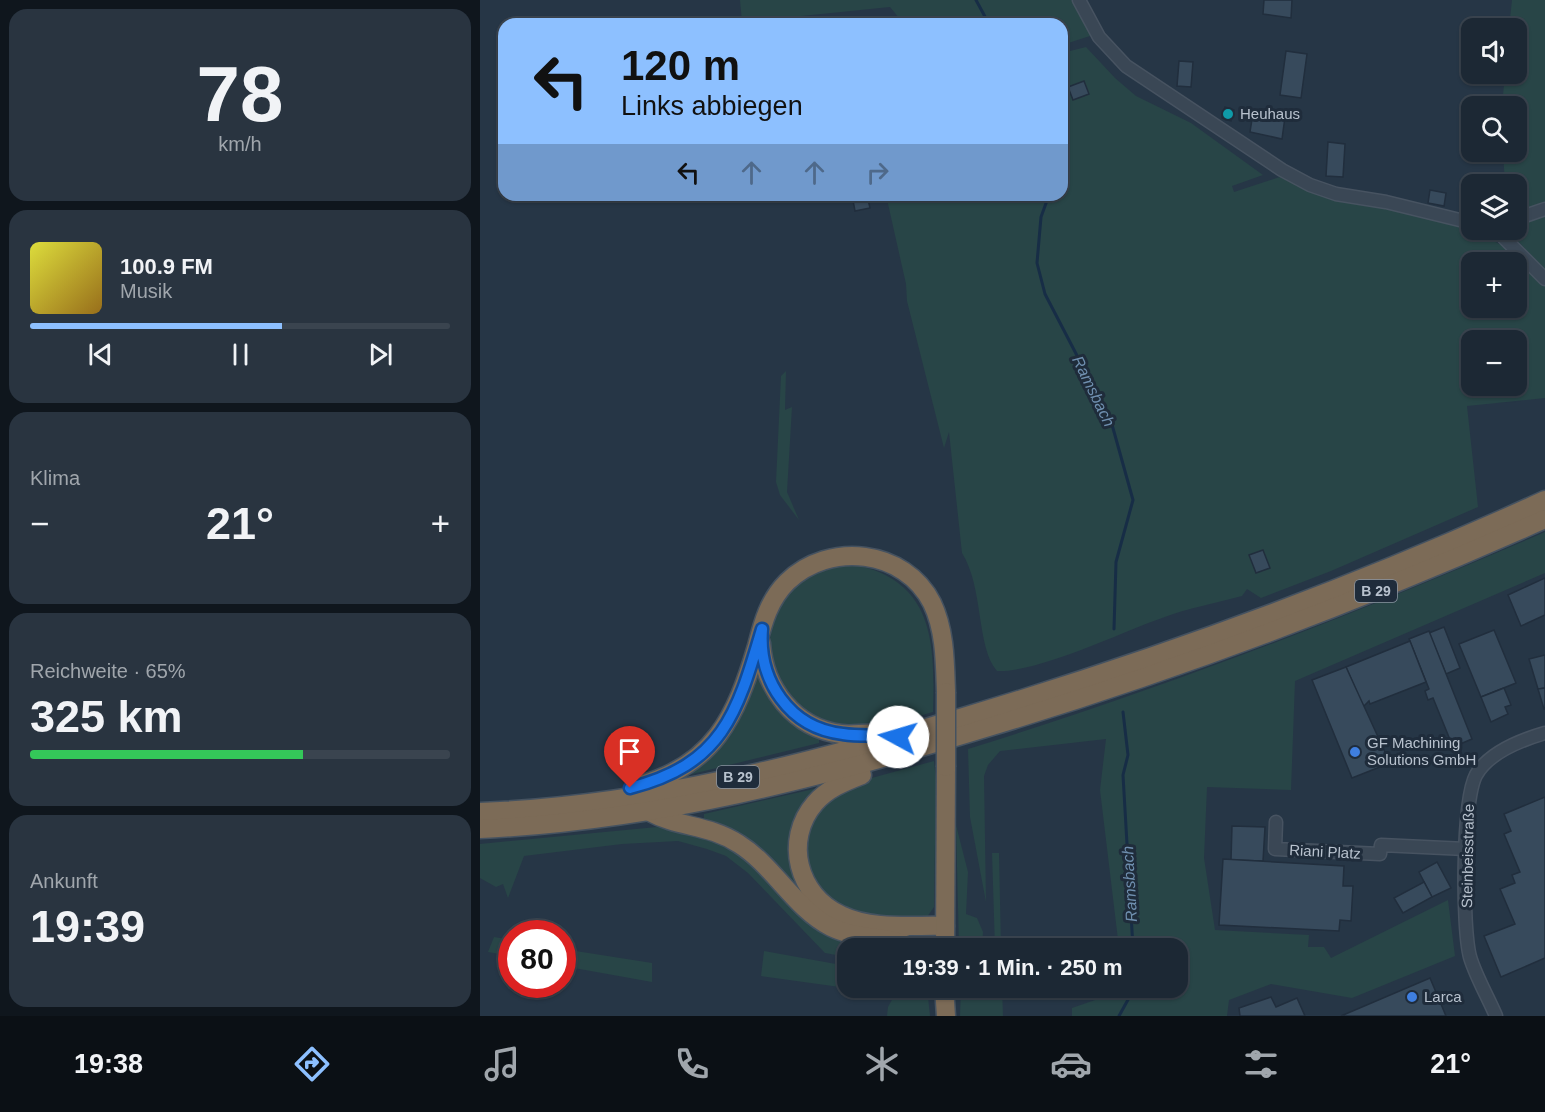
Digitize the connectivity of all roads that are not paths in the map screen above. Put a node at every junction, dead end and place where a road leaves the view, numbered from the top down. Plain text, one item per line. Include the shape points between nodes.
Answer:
1 (1079, 0) edge
2 (1545, 209) edge
3 (1527, 215) edge
4 (1461, 220) edge
5 (1506, 240) edge
6 (1545, 279) edge
7 (1545, 500) edge
8 (1545, 519) edge
9 (762, 629) junction
10 (1545, 733) edge
11 (898, 737) junction
12 (881, 760) junction
13 (576, 804) junction
14 (480, 812) edge
15 (649, 812) junction
16 (1276, 822) dead end
17 (480, 829) edge
18 (1466, 849) junction
19 (945, 926) junction
20 (877, 938) edge
21 (945, 938) edge
22 (944, 998) edge
23 (946, 1016) edge
24 (1496, 1016) edge

1 - 4 street via 1099,37 1126,66 1282,170 1336,194
2 - 3 street
5 - 6 street
7 - 11 highway, B 29 via 1215,633 1075,684
8 - 12 highway, B 29 via 1373,592 1205,656
9 - 11 highway via 768,677 797,716 830,732
9 - 13 highway via 737,705 722,733 703,753 669,776 596,793
9 - 19 highway, bridge via 781,589 807,567 827,559 850,556 886,562 916,581 931,600 941,631 946,692
10 - 18 street, Steinbeisstraße via 1497,753 1477,773 1470,791
11 - 13 highway, B 29 via 700,785
12 - 15 highway, B 29 via 800,782
12 - 19 highway via 865,774 838,784 807,815 798,838 802,875 816,899 844,917 872,924
13 - 14 highway, B 29
15 - 17 highway, B 29
15 - 20 highway via 666,821 706,828 740,844 829,926
16 - 18 street, Riani Platz via 1275,849 1380,854 1381,845
18 - 24 street, Steinbeisstraße via 1470,957
19 - 21 highway
22 - 23 highway

